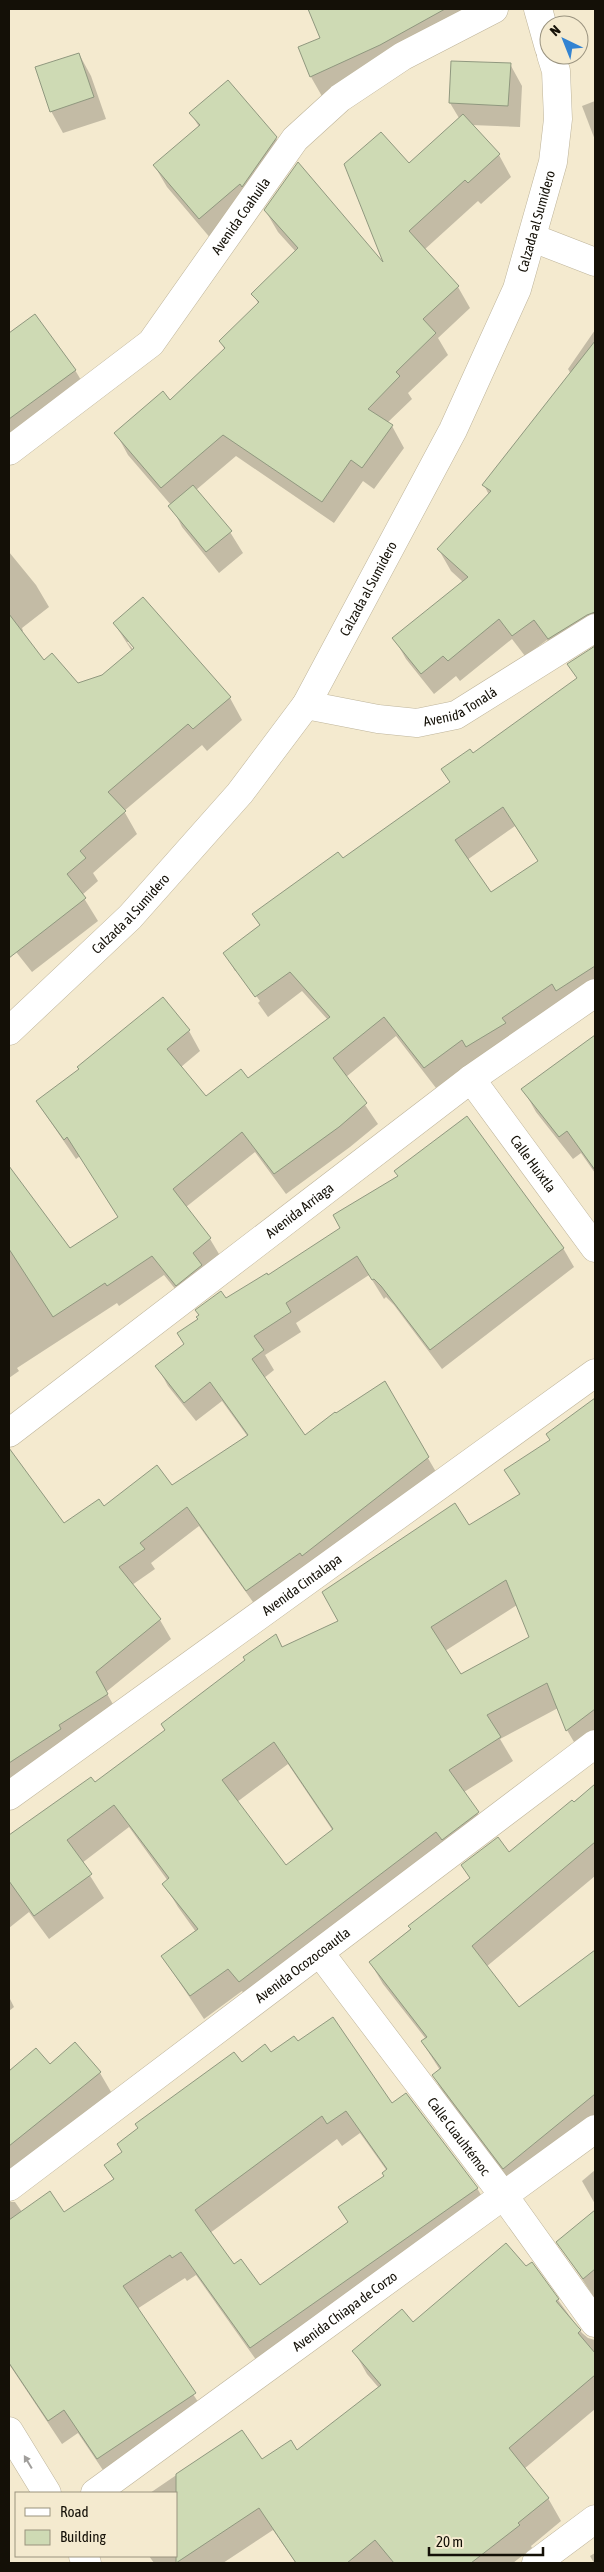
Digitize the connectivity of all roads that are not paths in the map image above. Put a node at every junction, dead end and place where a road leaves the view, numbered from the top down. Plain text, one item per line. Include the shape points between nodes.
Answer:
1 (494, 9) edge
2 (554, 65) edge
3 (533, 238) junction
4 (595, 262) edge
5 (9, 451) edge
6 (595, 628) edge
7 (306, 705) junction
8 (595, 993) edge
9 (9, 1031) edge
10 (470, 1079) junction
11 (595, 1248) edge
12 (595, 1373) edge
13 (9, 1433) edge
14 (595, 1744) edge
15 (9, 1796) edge
16 (320, 1953) junction
17 (595, 2129) edge
18 (9, 2187) edge
19 (504, 2196) junction
20 (595, 2323) edge
21 (9, 2431) edge
22 (46, 2492) edge
23 (96, 2492) edge
24 (595, 2519) edge
25 (536, 2563) edge

1 - 5 street, Avenida Coahuila via 403,56 340,98 295,138 151,343
2 - 3 street, Calzada al Sumidero via 558,119 553,162
3 - 4 street
3 - 7 street, Calzada al Sumidero via 517,289 453,430
6 - 7 street, Avenida Tonalá via 456,715 417,723
7 - 9 street, Calzada al Sumidero via 240,793 130,917
8 - 10 street, Avenida Arriaga
10 - 11 street, Calle Huixtla
10 - 13 street, Avenida Arriaga
12 - 15 street, Avenida Cintalapa
14 - 16 street, Avenida Ocozocoautla
16 - 18 street, Avenida Ocozocoautla
16 - 19 street, Calle Cuauhtémoc
17 - 19 street, Avenida Chiapa de Corzo
19 - 20 street, Calle Cuauhtémoc
19 - 23 street, Avenida Chiapa de Corzo
22 -> 21 street
24 - 25 street

